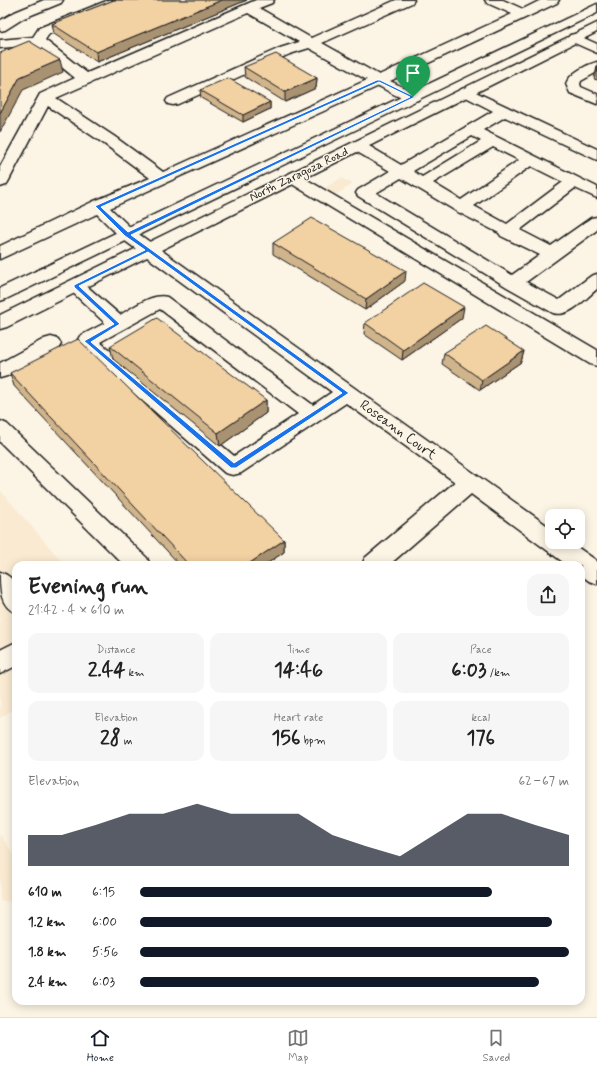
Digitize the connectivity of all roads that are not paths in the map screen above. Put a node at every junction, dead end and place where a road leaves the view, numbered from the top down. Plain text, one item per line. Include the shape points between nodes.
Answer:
1 (56, 0) edge
2 (121, 0) edge
3 (267, 0) edge
4 (407, 0) edge
5 (492, 0) edge
6 (552, 0) edge
7 (248, 8) junction
8 (597, 8) edge
9 (524, 14) junction
10 (0, 27) edge
11 (597, 28) edge
12 (575, 38) junction
13 (38, 41) junction
14 (311, 43) junction
15 (0, 44) edge
16 (597, 49) edge
17 (597, 66) edge
18 (85, 79) junction
19 (379, 81) junction
20 (467, 92) junction
21 (45, 97) junction
22 (413, 97) junction
23 (597, 100) edge
24 (173, 101) dead end
25 (504, 111) junction
26 (471, 130) junction
27 (492, 140) junction
28 (358, 146) junction
29 (597, 155) edge
30 (529, 160) junction
31 (400, 172) junction
32 (161, 178) junction
33 (293, 178) junction
34 (0, 182) edge
35 (573, 182) junction
36 (421, 184) junction
37 (597, 193) edge
38 (98, 206) junction
39 (462, 207) junction
40 (597, 222) edge
41 (507, 232) junction
42 (127, 234) junction
43 (148, 250) junction
44 (0, 252) edge
45 (552, 254) junction
46 (597, 280) edge
47 (513, 283) junction
48 (76, 286) junction
49 (0, 295) edge
50 (196, 305) junction
51 (560, 309) junction
52 (0, 323) edge
53 (118, 324) junction
54 (541, 325) junction
55 (51, 344) dead end
56 (597, 359) edge
57 (0, 371) edge
58 (346, 393) junction
59 (313, 415) junction
60 (0, 428) edge
61 (470, 482) junction
62 (545, 537) edge
63 (562, 549) edge
64 (135, 561) edge
65 (378, 561) edge
66 (579, 561) edge
67 (585, 565) edge
68 (597, 574) edge
69 (0, 582) edge
70 (12, 598) edge
71 (12, 656) edge
72 (0, 663) edge

1 - 10 main road via 20,14
2 - 13 main road via 44,31
3 - 7 main road
4 - 14 main road
5 - 9 main road
6 - 9 main road
7 - 14 main road
7 - 18 main road
8 - 22 main road, North Zaragoza Road
9 - 19 main road
11 - 12 main road, North Zaragoza Road
12 - 16 main road
12 - 20 main road, North Zaragoza Road
13 - 15 main road
13 - 18 main road
14 - 19 main road
14 - 24 main road via 285,51
17 - 23 main road via 575,79 573,84 575,90
18 - 21 main road
19 - 22 main road
19 - 32 main road
20 - 25 main road
20 - 28 main road, North Zaragoza Road
21 - 32 main road
21 - 34 main road
22 - 42 main road, North Zaragoza Road
25 - 26 main road
25 - 29 main road
26 - 27 main road
26 - 31 main road
27 - 30 main road
27 - 36 main road
28 - 31 main road
28 - 33 main road, North Zaragoza Road
30 - 35 main road
30 - 39 main road
31 - 36 main road
31 - 47 main road via 364,194
32 - 38 main road
33 - 43 main road, North Zaragoza Road
33 - 54 main road
35 - 37 main road
35 - 41 main road
36 - 39 main road
38 - 42 main road, Roseann Court
38 - 44 main road
39 - 41 main road
40 - 45 main road
41 - 45 main road
42 - 43 main road, Roseann Court
42 - 49 main road, North Zaragoza Road
43 - 48 main road, North Zaragoza Road
43 - 50 main road, Roseann Court
45 - 47 main road
46 - 51 main road
47 - 51 main road
48 - 52 main road, North Zaragoza Road
48 - 53 main road
50 - 53 main road via 161,301
50 - 58 main road, Roseann Court
50 - 59 main road
51 - 54 main road
53 - 59 main road via 87,341 233,467
54 - 56 main road
55 - 57 main road
58 - 59 main road
58 - 61 main road, Roseann Court
60 - 64 main road
61 - 62 main road, Roseann Court
61 - 65 main road
63 - 66 main road, Roseann Court
67 - 68 main road, Roseann Court
69 - 70 main road
71 - 72 main road

